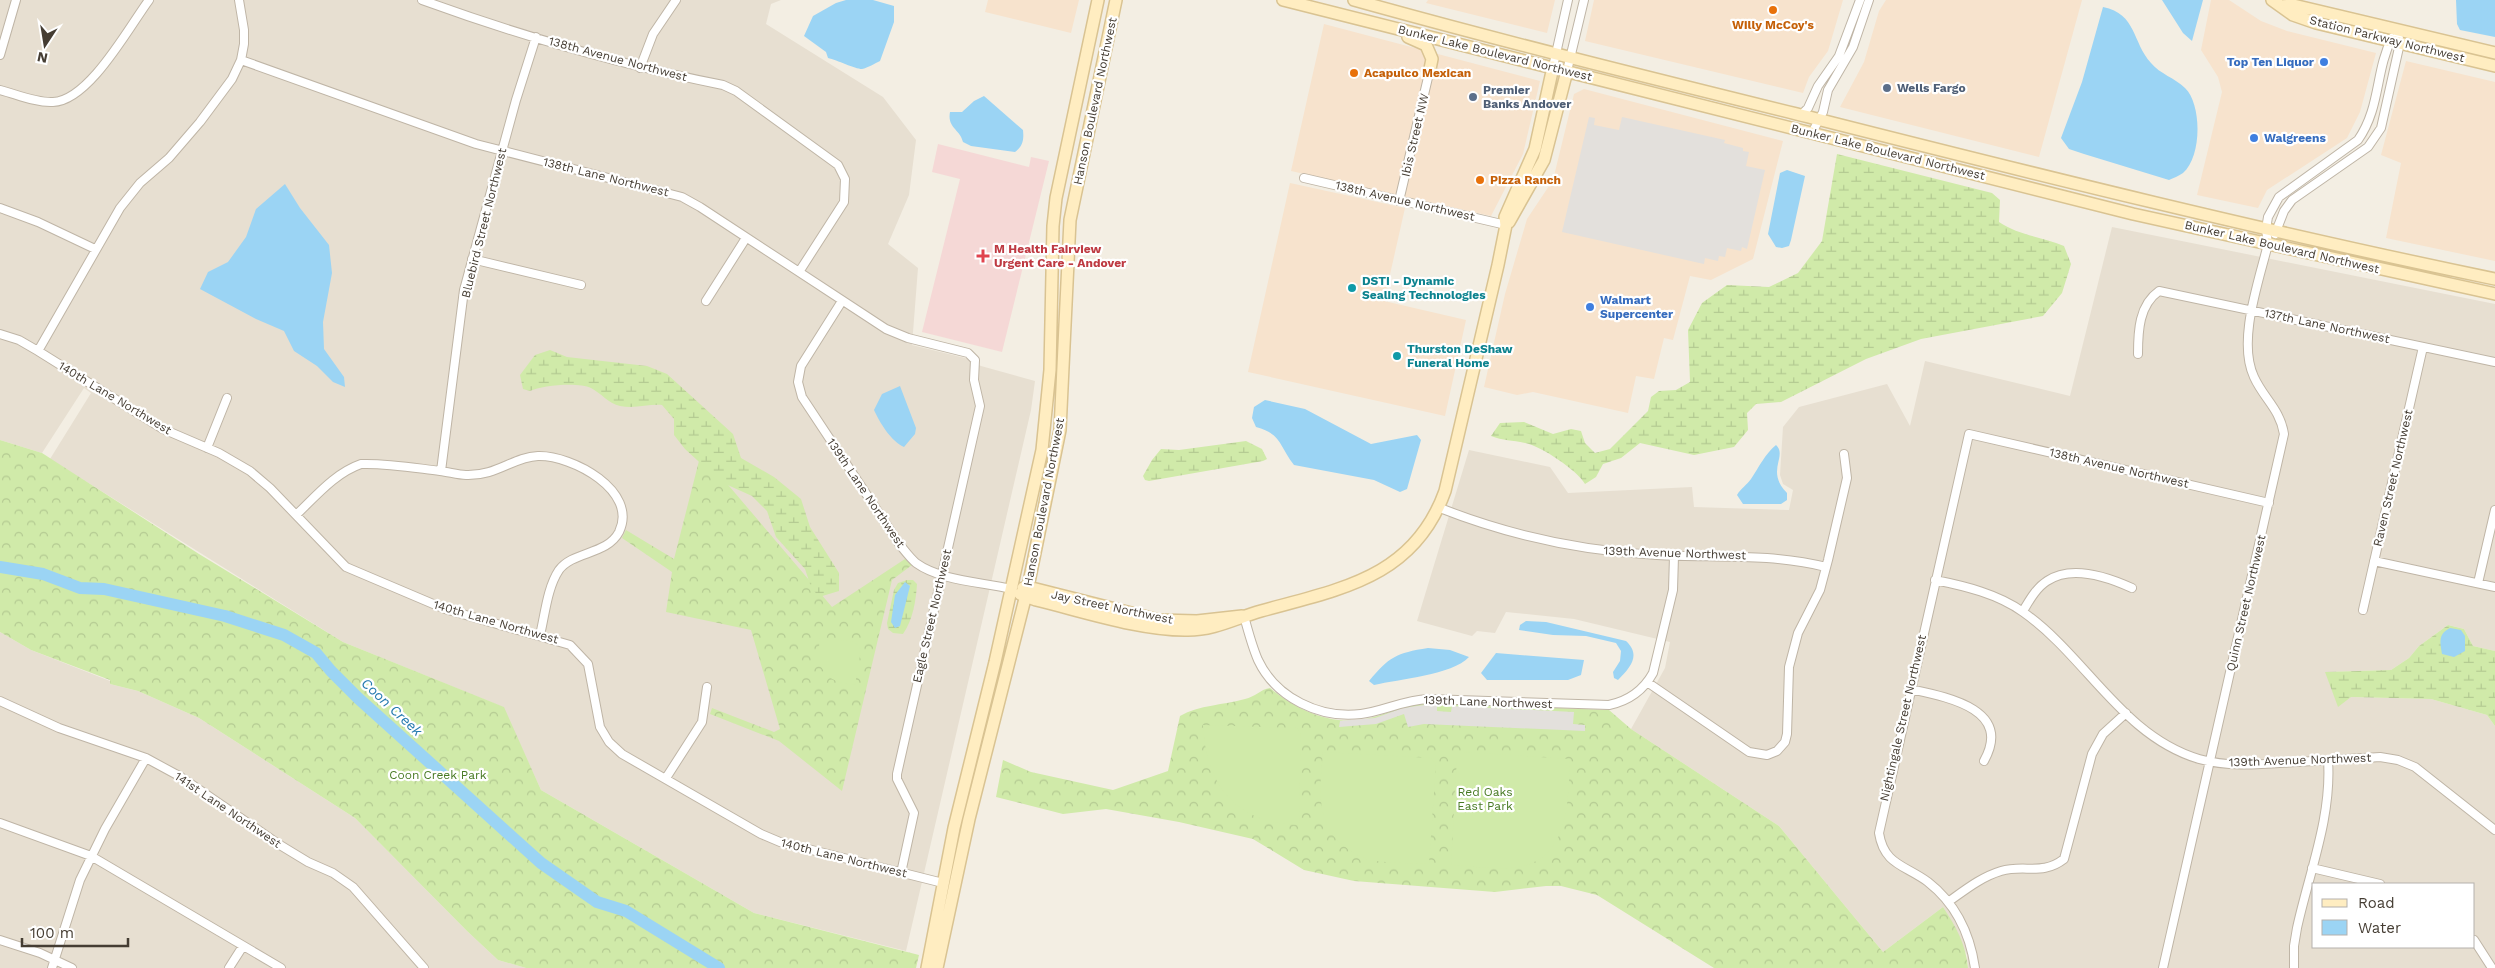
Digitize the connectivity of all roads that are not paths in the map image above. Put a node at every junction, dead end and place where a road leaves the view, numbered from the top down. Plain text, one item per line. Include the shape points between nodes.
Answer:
1 (16, 0) edge
2 (149, 0) edge
3 (239, 0) edge
4 (422, 0) edge
5 (676, 0) edge
6 (1098, 0) edge
7 (1116, 0) edge
8 (1283, 0) edge
9 (1354, 0) edge
10 (1568, 0) edge
11 (1584, 0) edge
12 (1860, 0) edge
13 (1869, 0) edge
14 (436, 2) edge
15 (2279, 2) edge
16 (1359, 19) junction
17 (2397, 30) junction
18 (536, 37) junction
19 (2395, 42) junction
20 (1556, 53) junction
21 (2495, 53) edge
22 (0, 55) edge
23 (1571, 58) junction
24 (241, 60) junction
25 (2495, 66) edge
26 (1553, 67) junction
27 (640, 68) junction
28 (1430, 69) joint
29 (1567, 71) junction
30 (0, 90) edge
31 (1801, 115) junction
32 (1818, 120) junction
33 (1812, 133) junction
34 (502, 151) junction
35 (1304, 178) dead end
36 (1399, 201) junction
37 (0, 208) edge
38 (1506, 225) junction
39 (2272, 230) junction
40 (746, 238) junction
41 (2268, 244) junction
42 (95, 249) junction
43 (472, 259) junction
44 (799, 272) junction
45 (2495, 279) edge
46 (582, 285) dead end
47 (2495, 294) edge
48 (706, 301) dead end
49 (842, 301) junction
50 (2253, 310) junction
51 (0, 334) edge
52 (2423, 346) junction
53 (38, 351) junction
54 (2138, 354) dead end
55 (973, 356) joint
56 (2495, 362) edge
57 (227, 398) dead end
58 (1969, 434) joint
59 (207, 448) junction
60 (1844, 454) dead end
61 (441, 471) junction
62 (2269, 503) junction
63 (1440, 508) junction
64 (2495, 510) edge
65 (296, 515) junction
66 (1674, 556) junction
67 (2374, 561) junction
68 (1826, 567) junction
69 (942, 573) junction
70 (1935, 580) junction
71 (2478, 584) junction
72 (2495, 587) edge
73 (2132, 588) dead end
74 (1012, 589) junction
75 (1030, 595) junction
76 (2363, 610) dead end
77 (2022, 611) junction
78 (1244, 616) junction
79 (540, 635) junction
80 (1647, 682) junction
81 (707, 687) dead end
82 (1910, 689) junction
83 (0, 700) edge
84 (2126, 713) junction
85 (146, 758) junction
86 (2328, 760) junction
87 (1984, 761) dead end
88 (2211, 761) junction
89 (666, 778) junction
90 (0, 823) edge
91 (2495, 830) edge
92 (91, 856) junction
93 (2312, 868) junction
94 (901, 873) junction
95 (943, 883) junction
96 (2376, 883) edge
97 (1948, 902) junction
98 (0, 940) edge
99 (2475, 942) edge
100 (243, 946) junction
101 (54, 959) junction
102 (52, 968) edge
103 (72, 968) edge
104 (229, 968) edge
105 (281, 968) edge
106 (424, 968) edge
107 (927, 968) edge
108 (937, 968) edge
109 (1975, 968) edge
110 (2163, 968) edge
111 (2294, 968) edge
112 (2492, 968) edge

1 - 22 street
2 - 30 street via 98,74 68,98 53,102
3 - 24 street via 244,30
4 - 14 street, 138th Avenue Northwest
5 - 27 street via 654,34
6 - 74 main road, Hanson Boulevard Northwest via 1056,198 1046,418
7 - 75 main road, Hanson Boulevard Northwest via 1070,220 1060,430
8 - 16 main road, Bunker Lake Boulevard Northwest
9 - 20 main road, Bunker Lake Boulevard Northwest
10 - 20 street, Jay Street Northwest
11 - 23 street, Jay Street Northwest
12 - 31 street via 1839,56
13 - 32 street via 1853,47 1828,90
14 - 18 street, 138th Avenue Northwest
15 - 17 main road, Station Parkway Northwest
15 - 19 main road, Station Parkway Northwest via 2293,14 2316,23
16 - 26 main road, Bunker Lake Boulevard Northwest
16 - 28 main road via 1422,42 1430,52
17 - 19 street, Quinn Street Northwest
17 - 21 main road, Station Parkway Northwest
18 - 27 street, 138th Avenue Northwest
18 - 34 street, Bluebird Street Northwest
19 - 25 main road, Station Parkway Northwest
19 - 39 street, Quinn Street Northwest via 2366,129 2358,140 2279,197 2270,212
19 - 39 street, Quinn Street Northwest via 2381,128 2376,137 2368,147 2292,200
20 - 23 main road, Bunker Lake Boulevard Northwest
20 - 26 street, Jay Street Northwest
23 - 29 street, Jay Street Northwest
23 - 31 main road, Bunker Lake Boulevard Northwest
24 - 34 street, 138th Lane Northwest
24 - 42 street via 232,79 200,122 169,158 140,183
26 - 29 main road, Bunker Lake Boulevard Northwest
26 - 38 main road, Jay Street Northwest via 1535,150 1505,217
27 - 44 street, 138th Avenue Northwest via 723,85 736,91 838,165 845,179 844,202
28 - 36 street, Ibis Street NW
29 - 33 main road, Bunker Lake Boulevard Northwest
29 - 38 main road, Jay Street Northwest via 1544,160
31 - 32 main road, Bunker Lake Boulevard Northwest
32 - 33 street
32 - 39 main road, Bunker Lake Boulevard Northwest
33 - 41 main road, Bunker Lake Boulevard Northwest via 2133,214
34 - 40 street, 138th Lane Northwest via 682,197
34 - 43 street, Bluebird Street Northwest
35 - 36 street, 138th Avenue Northwest
36 - 38 street, 138th Avenue Northwest
37 - 42 street
38 - 63 main road, Jay Street Northwest
39 - 41 street, Quinn Street Northwest
39 - 45 main road, Bunker Lake Boulevard Northwest
40 - 44 street, 138th Lane Northwest
40 - 48 street
41 - 47 main road, Bunker Lake Boulevard Northwest
41 - 50 street, Quinn Street Northwest
42 - 53 street
43 - 46 street
43 - 61 street, Bluebird Street Northwest via 464,290
44 - 49 street, 138th Lane Northwest
49 - 55 street, 138th Lane Northwest via 896,334
49 - 69 street, 139th Lane Northwest via 801,366 799,386 802,397 900,545 914,561 926,569
50 - 52 street, 137th Lane Northwest
50 - 54 street, 137th Lane Northwest via 2159,291 2144,308
50 - 62 street, Quinn Street Northwest via 2247,340 2248,359 2254,377 2278,412 2284,434
51 - 53 street, 140th Lane Northwest
52 - 56 street, 137th Lane Northwest
52 - 67 street, Raven Street Northwest
53 - 59 street, 140th Lane Northwest via 163,429
55 - 69 street, Eagle Street Northwest via 980,406
57 - 59 street
58 - 62 street, 138th Avenue Northwest
58 - 70 street, Nightingale Street Northwest
59 - 65 street, 140th Lane Northwest via 250,471
60 - 68 street via 1847,478
61 - 65 street via 361,464 349,468 332,481
61 - 79 street via 464,476 485,475 537,456 578,467 600,479 620,499 621,526 612,541 560,568 547,602
62 - 88 street, Quinn Street Northwest
63 - 66 street, 139th Avenue Northwest via 1562,546
63 - 78 main road, Jay Street Northwest via 1421,538 1384,570 1342,588
64 - 71 street
65 - 79 street, 140th Lane Northwest via 346,567 445,609
66 - 68 street, 139th Avenue Northwest via 1758,556
66 - 80 street via 1672,598 1655,667
67 - 71 street
67 - 76 street, Raven Street Northwest
68 - 80 street via 1820,590 1794,644 1787,680 1787,734 1780,748 1762,755 1749,752
69 - 74 street, 139th Lane Northwest
69 - 94 street, Eagle Street Northwest via 897,774 914,812
70 - 77 street, 139th Avenue Northwest via 1985,593
70 - 82 street, Nightingale Street Northwest
71 - 72 street
73 - 77 street via 2091,574 2065,574 2045,582
74 - 75 main road, Jay Street Northwest
74 - 95 main road, Hanson Boulevard Northwest
75 - 78 main road, Jay Street Northwest via 1160,620 1197,621
75 - 108 main road, Hanson Boulevard Northwest via 969,819
77 - 84 street, 139th Avenue Northwest via 2046,631
78 - 80 street, 139th Lane Northwest via 1259,661 1268,677 1290,697 1323,712 1359,714 1408,700 1428,699 1599,706 1618,703 1634,695
79 - 89 street, 140th Lane Northwest via 570,645 588,664 600,727 609,742 622,754
81 - 89 street via 702,722
82 - 87 street via 1962,701 1978,714 1992,733
82 - 97 street, Nightingale Street Northwest via 1880,824 1880,844 1888,857 1928,882
83 - 85 street, 141st Lane Northwest via 59,728
84 - 88 street, 139th Avenue Northwest via 2154,737 2184,753
84 - 97 street via 2104,734 2092,754 2064,859 2049,868 2003,870 1982,878
85 - 92 street
85 - 106 street, 141st Lane Northwest via 182,777 280,846 353,887
86 - 88 street, 139th Avenue Northwest via 2232,765
86 - 91 street, 139th Avenue Northwest via 2380,757 2398,760 2414,767
86 - 93 street via 2330,782 2326,810
88 - 110 street, Quinn Street Northwest
89 - 94 street, 140th Lane Northwest via 780,842
90 - 92 street
92 - 100 street
92 - 101 street
93 - 96 street
93 - 111 street via 2296,928
94 - 95 street, 140th Lane Northwest
95 - 107 main road, Hanson Boulevard Northwest
97 - 109 street, Nightingale Street Northwest via 1966,932
98 - 101 street
99 - 112 street
100 - 104 street
100 - 105 street
101 - 102 street
101 - 103 street

